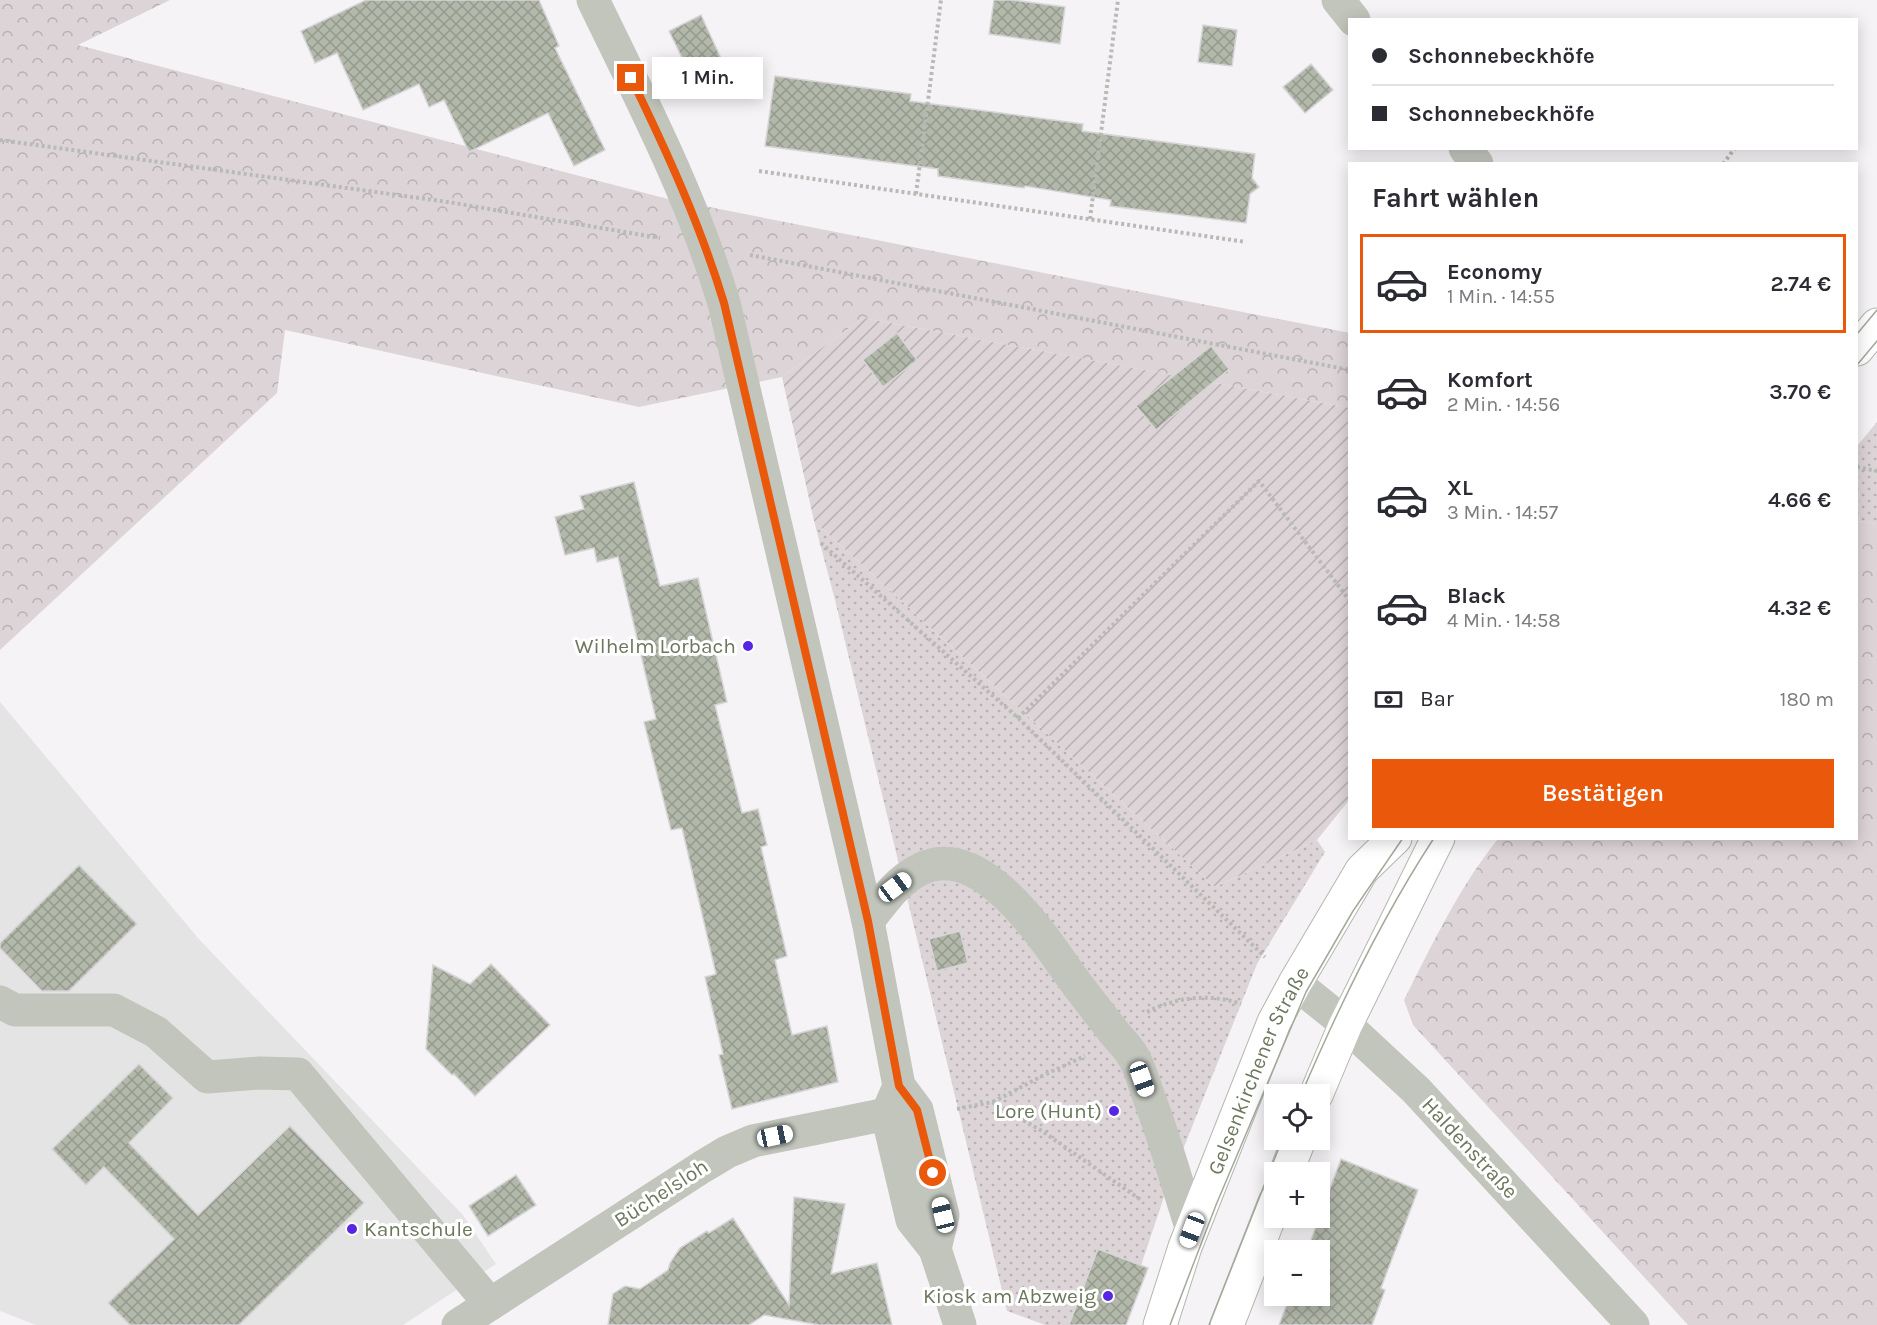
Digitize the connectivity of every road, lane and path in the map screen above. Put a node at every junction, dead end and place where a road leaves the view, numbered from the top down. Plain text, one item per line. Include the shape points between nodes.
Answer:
1 (593, 0) edge
2 (941, 0) edge
3 (1118, 0) edge
4 (1338, 0) edge
5 (1352, 18) edge
6 (0, 140) edge
7 (1467, 150) edge
8 (1476, 162) edge
9 (759, 171) dead end
10 (915, 194) junction
11 (1090, 219) junction
12 (1246, 242) dead end
13 (706, 247) junction
14 (1877, 325) edge
15 (1858, 349) edge
16 (1348, 370) edge
17 (1858, 467) edge
18 (1877, 471) edge
19 (813, 536) dead end
20 (1348, 598) edge
21 (1018, 718) junction
22 (1393, 840) edge
23 (1437, 840) edge
24 (868, 921) junction
25 (1295, 983) junction
26 (0, 1002) edge
27 (1345, 1026) junction
28 (1321, 1084) edge
29 (893, 1100) junction
30 (948, 1111) dead end
31 (1149, 1205) dead end
32 (1265, 1228) edge
33 (1192, 1230) junction
34 (490, 1304) junction
35 (458, 1325) edge
36 (960, 1325) edge
37 (1160, 1325) edge
38 (1227, 1325) edge
39 (1633, 1325) edge

1 - 13 street via 669,156
2 - 10 path
3 - 11 path
4 - 5 street
6 - 13 path via 448,202
7 - 8 street
9 - 10 path
10 - 11 path
11 - 12 path
13 - 16 path
13 - 24 street via 732,336
14 - 15 main road
17 - 18 path
19 - 21 path
20 - 21 path via 1259,481
21 - 25 path
22 - 25 main road, Gelsenkirchener Straße via 1362,870
23 - 27 main road
24 - 29 street
24 - 33 street via 895,887 932,865 970,869 1005,893 1134,1058 1166,1143
25 - 27 street, Haldenstraße
25 - 33 main road, Gelsenkirchener Straße via 1274,1022
26 - 34 street via 15,1010 114,1010 156,1032 207,1077 298,1074
27 - 28 main road
27 - 39 street, Haldenstraße via 1416,1090
29 - 34 street, Büchelsloh via 728,1152
29 - 36 street via 917,1110 943,1215 935,1248
30 - 31 path via 992,1102 1042,1131
32 - 38 main road
33 - 37 main road, Gelsenkirchener Straße
34 - 35 street, Büchelsloh

